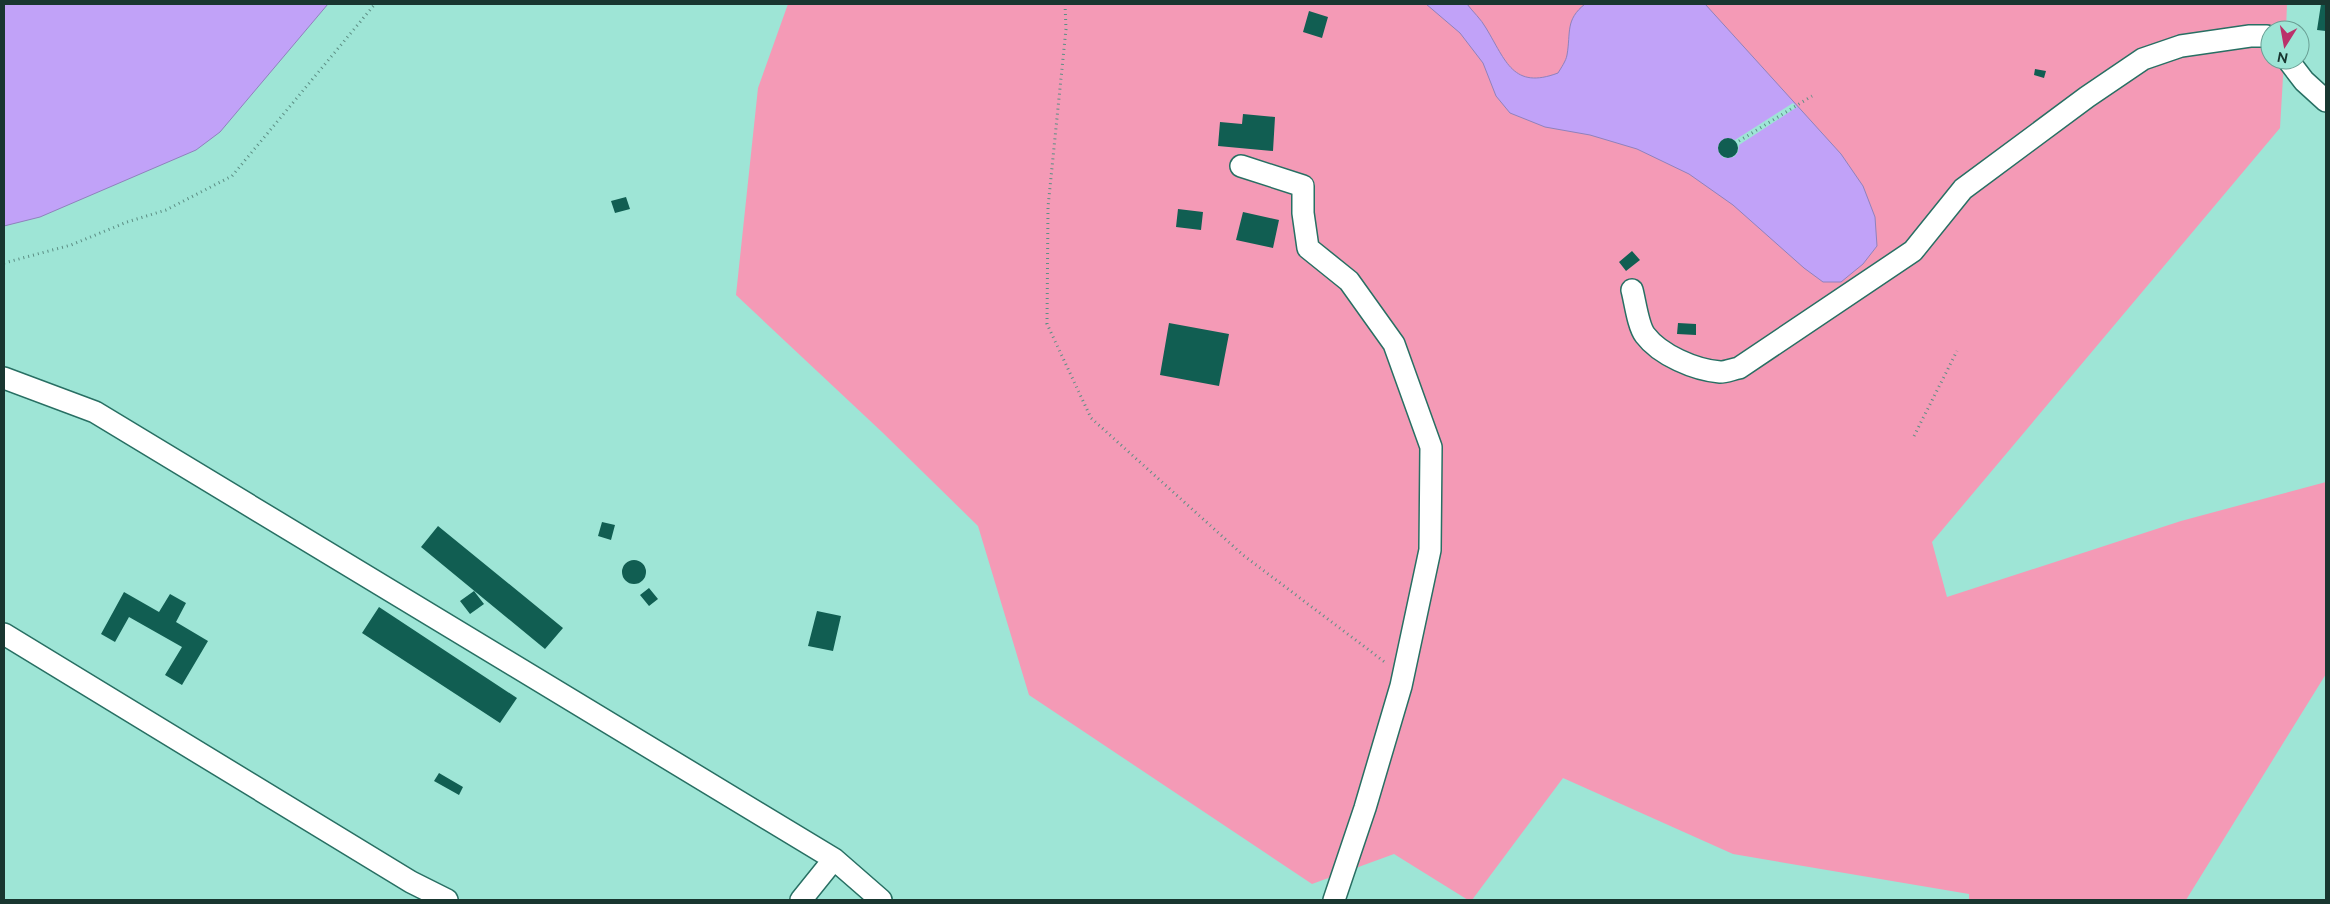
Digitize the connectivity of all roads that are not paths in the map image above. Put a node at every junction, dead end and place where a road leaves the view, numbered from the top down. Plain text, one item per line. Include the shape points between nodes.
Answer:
1 (2260, 36) edge
2 (2296, 70) edge
3 (2326, 101) edge
4 (1241, 166) dead end
5 (1632, 290) dead end
6 (4, 378) edge
7 (4, 634) edge
8 (834, 859) junction
9 (447, 900) edge
10 (801, 900) edge
11 (881, 900) edge
12 (1334, 900) edge

1 - 5 street via 2181,46 2143,59 1963,189 1913,251 1739,368 1722,372 1704,369 1660,350 1644,334
2 - 3 street
4 - 12 street via 1303,186 1308,248 1349,281 1394,344 1431,447 1430,550 1401,686
6 - 8 street via 95,412
7 - 9 street via 411,882
8 - 10 street
8 - 11 street

